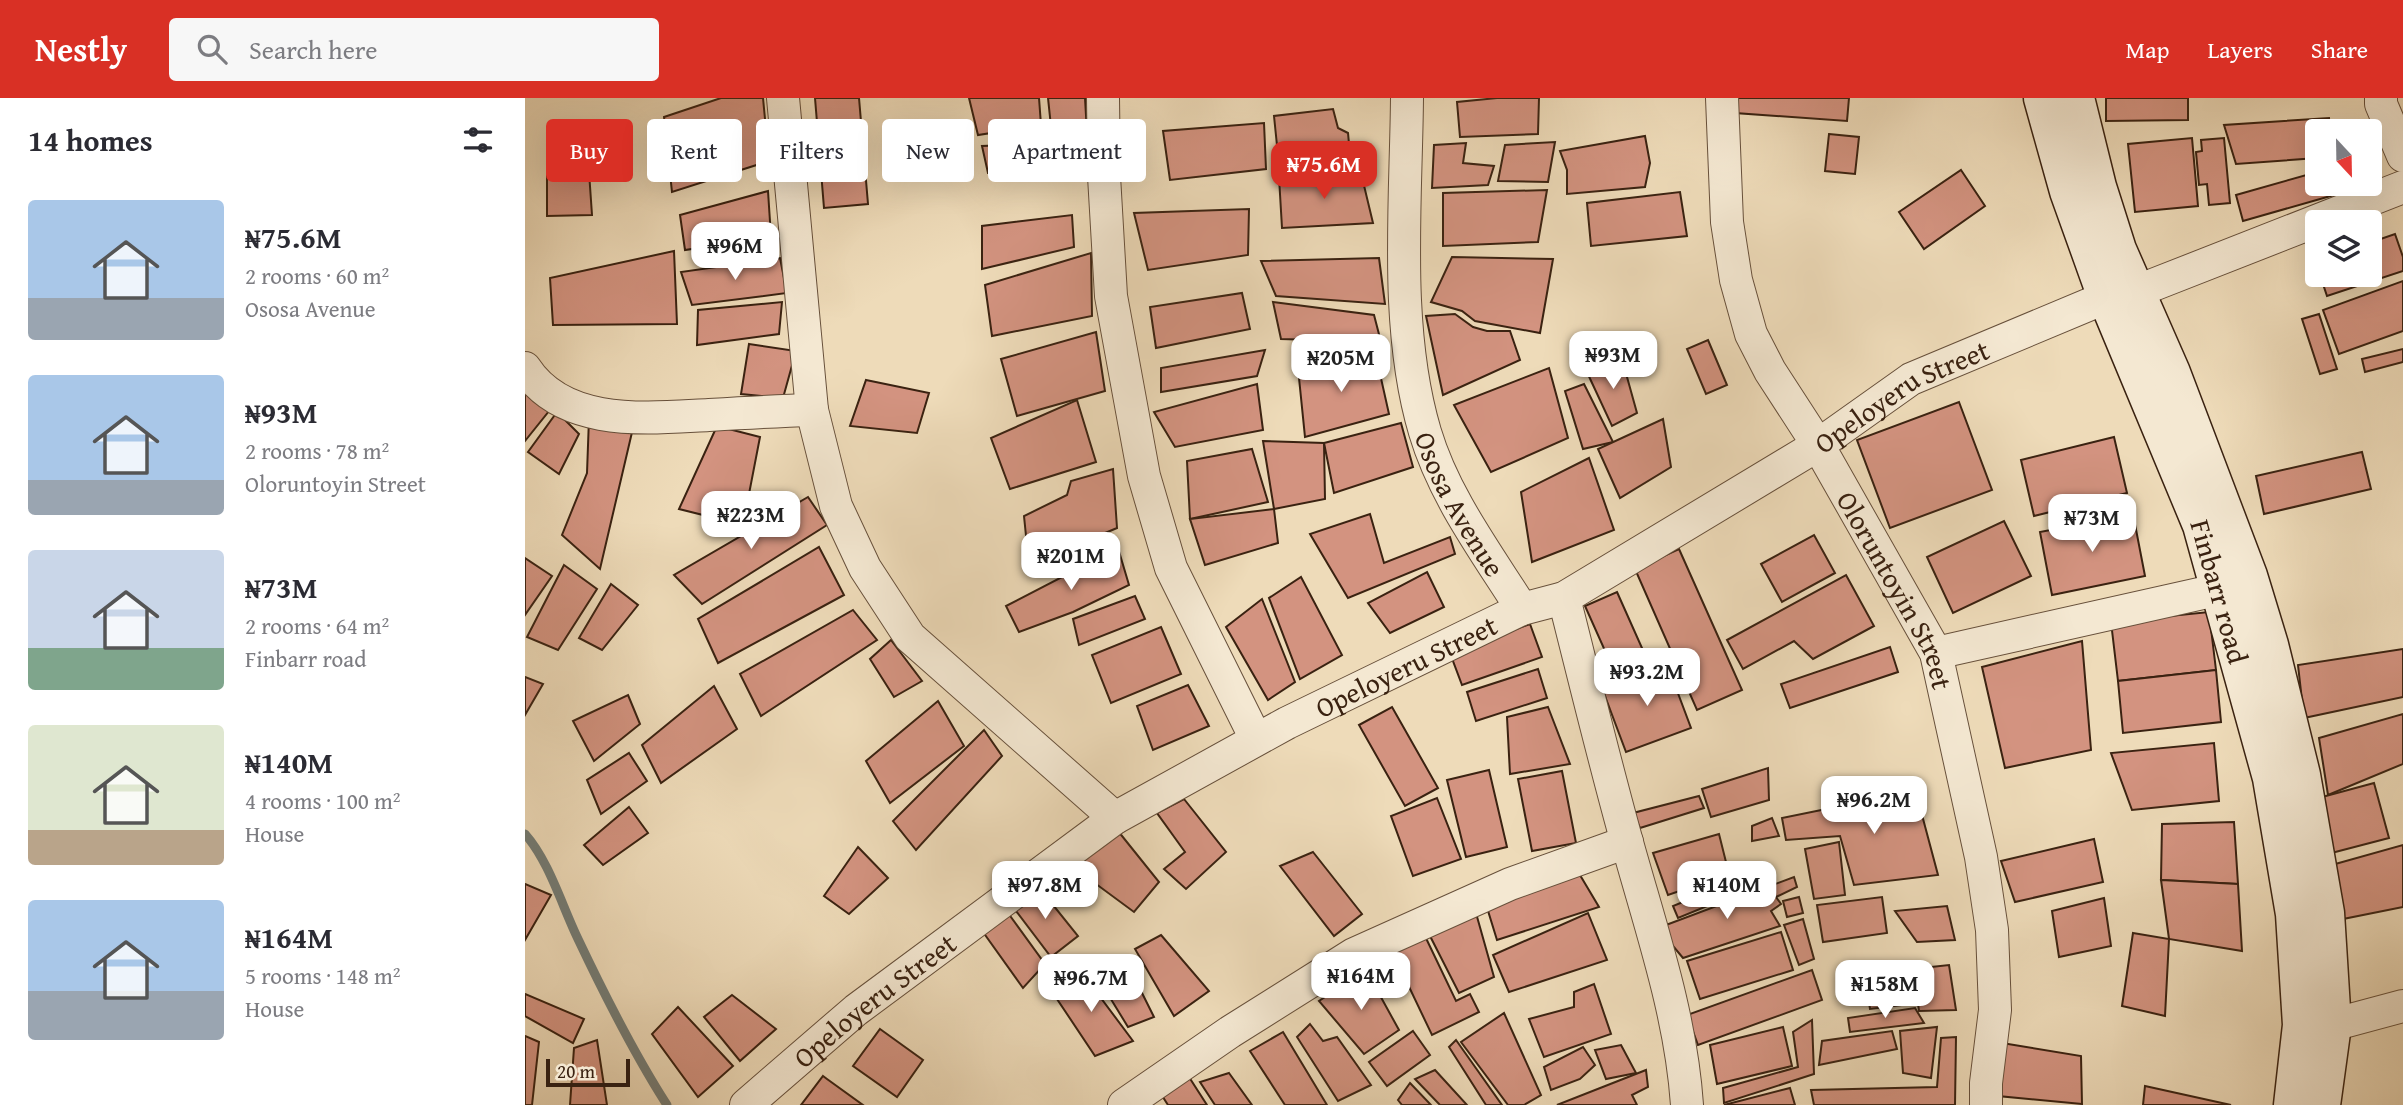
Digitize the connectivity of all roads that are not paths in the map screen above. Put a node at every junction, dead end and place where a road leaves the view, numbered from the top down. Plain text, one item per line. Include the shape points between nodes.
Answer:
1 (783, 98) edge
2 (1103, 98) edge
3 (1407, 98) edge
4 (1722, 98) edge
5 (2043, 98) edge
6 (2075, 98) edge
7 (2381, 98) edge
8 (2403, 156) edge
9 (2403, 187) edge
10 (2121, 295) junction
11 (525, 368) edge
12 (812, 410) junction
13 (1818, 445) junction
14 (2221, 589) junction
15 (1564, 598) junction
16 (1522, 609) junction
17 (1936, 653) junction
18 (1256, 739) junction
19 (1115, 818) junction
20 (1627, 842) junction
21 (2403, 1006) edge
22 (2332, 1025) junction
23 (746, 1105) edge
24 (1124, 1105) edge
25 (1687, 1105) edge
26 (1986, 1105) edge
27 (2293, 1105) edge
28 (2321, 1105) edge

1 - 12 street
2 - 18 street via 1111,296 1145,476 1171,568
3 - 16 street, Ososa Avenue via 1404,247 1414,391 1425,434 1455,503
4 - 13 street, Oloruntoyin Street via 1727,222 1736,280 1751,334
5 - 10 main road, Finbarr road via 2069,191
6 - 10 main road, Finbarr road via 2117,250
7 - 8 street
9 - 10 street, Opeloyeru Street
10 - 13 street, Opeloyeru Street via 1911,379
10 - 14 main road, Finbarr road
10 - 22 main road, Finbarr road via 2180,397 2248,576 2269,645 2301,775 2325,914
11 - 12 street via 547,393 579,408 629,419
12 - 19 street via 836,506 865,568 910,637
13 - 15 street, Opeloyeru Street
13 - 17 street, Oloruntoyin Street
14 - 17 street
14 - 27 main road, Finbarr road via 2272,778 2295,914 2302,1025
15 - 16 street, Opeloyeru Street
15 - 20 street
16 - 18 street, Opeloyeru Street
17 - 26 street, Oloruntoyin Street via 1981,857 1992,930 1996,1010
18 - 19 street, Opeloyeru Street
19 - 23 street, Opeloyeru Street via 856,1010
20 - 24 street via 1510,884 1354,954
20 - 25 street via 1671,997
21 - 22 street
22 - 28 main road, Finbarr road

